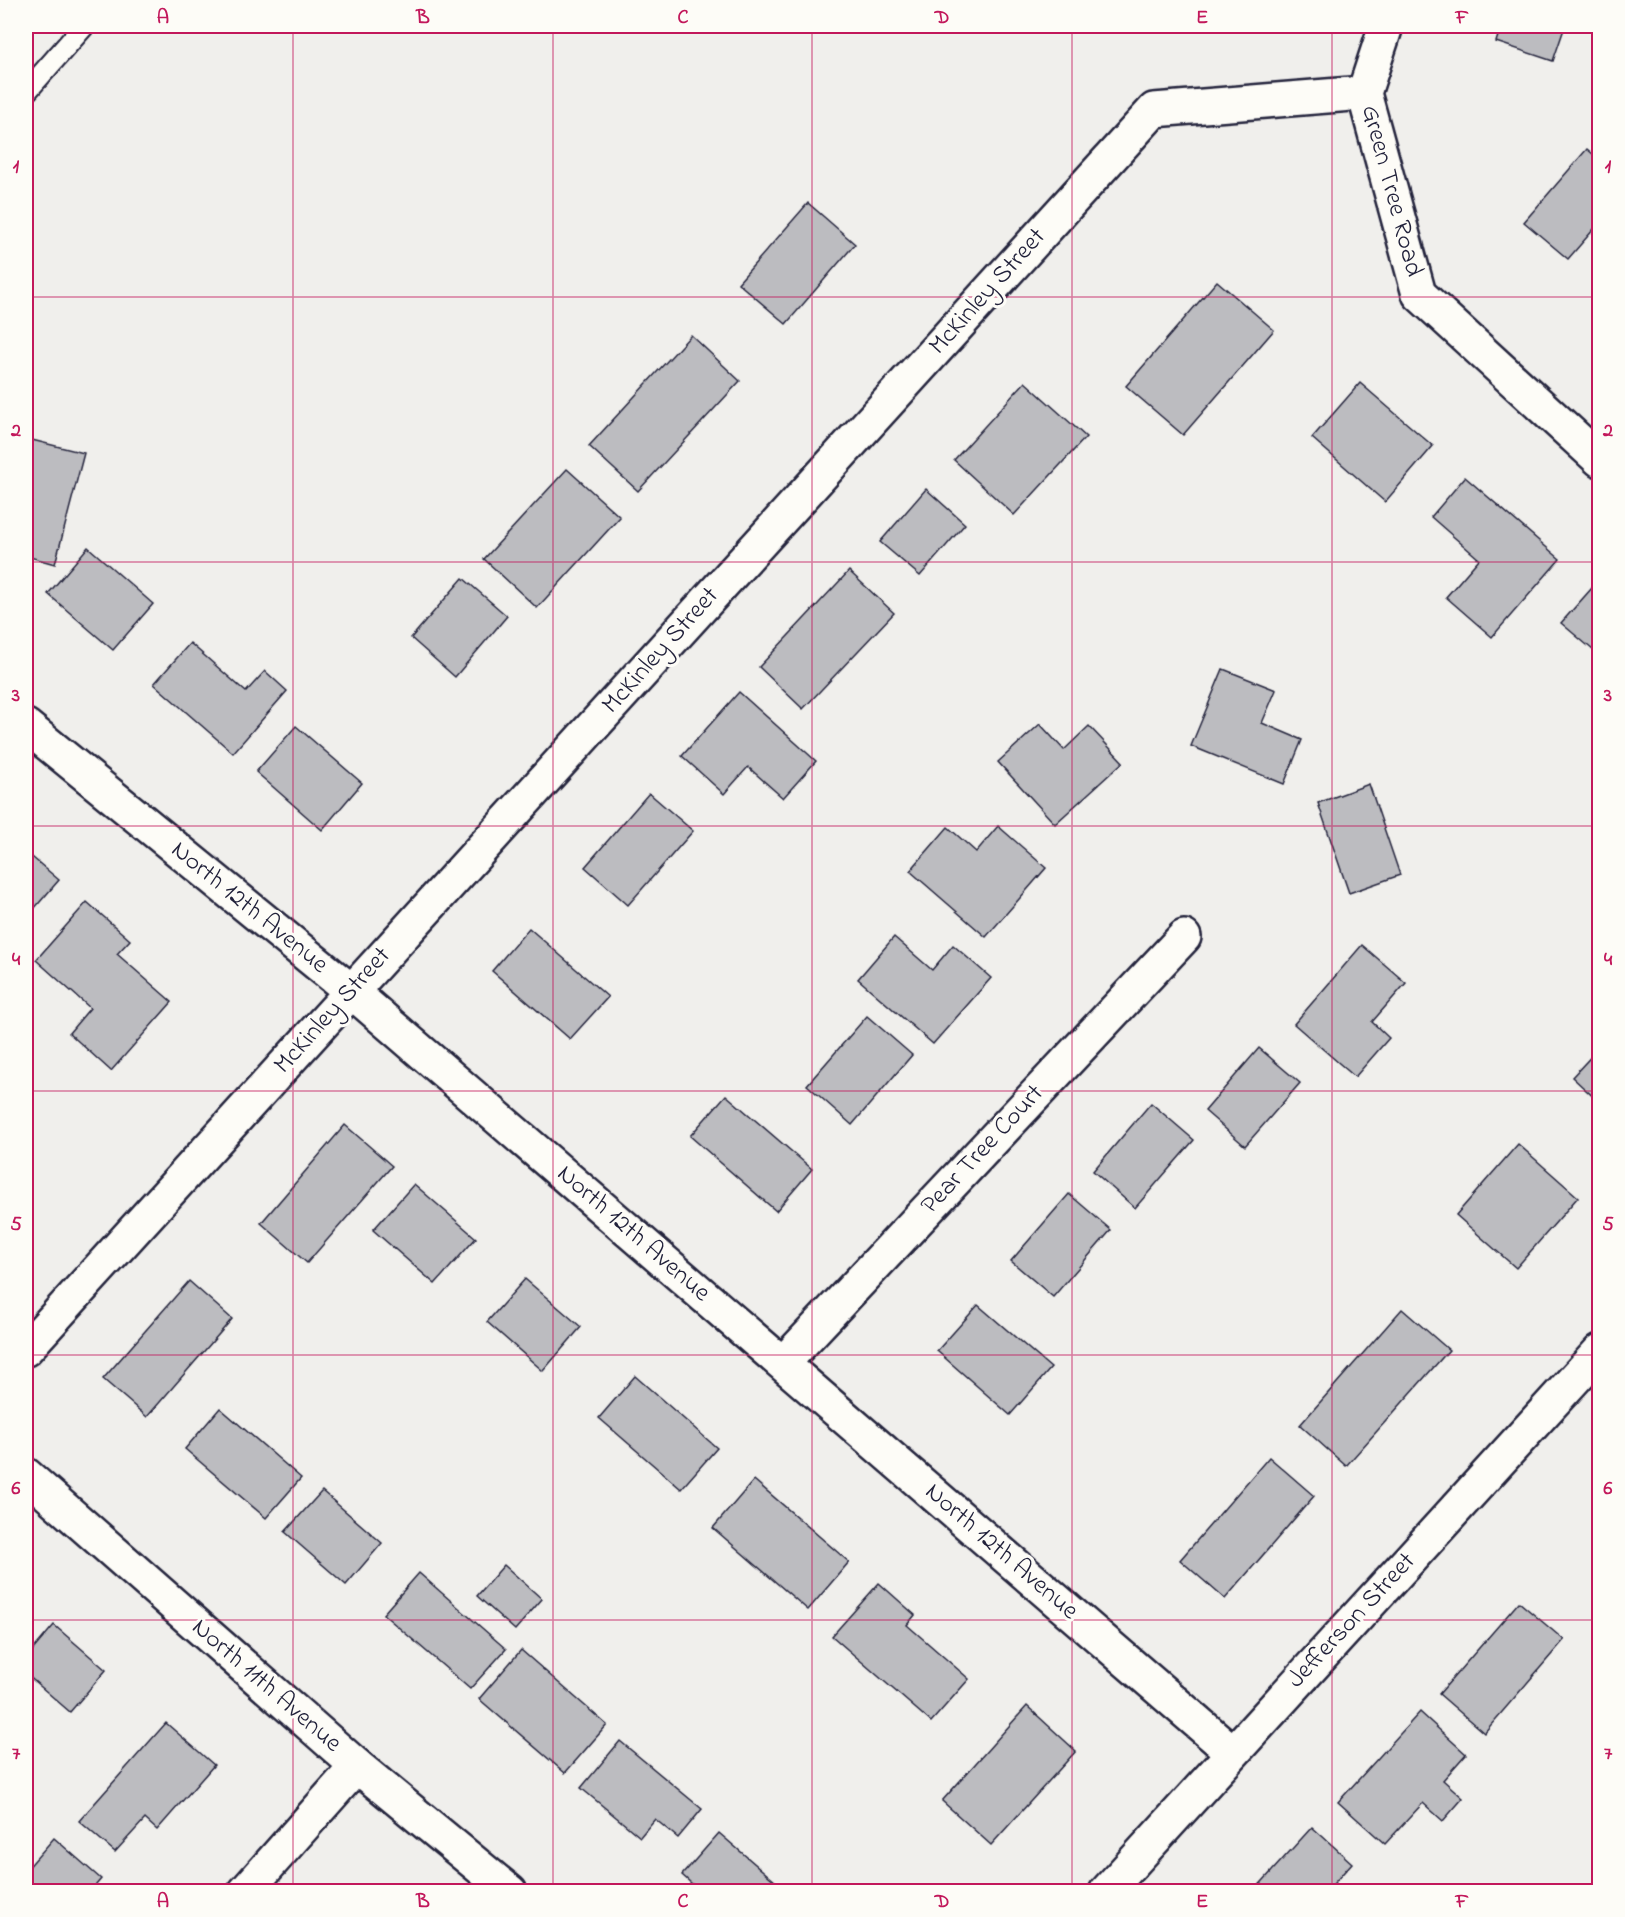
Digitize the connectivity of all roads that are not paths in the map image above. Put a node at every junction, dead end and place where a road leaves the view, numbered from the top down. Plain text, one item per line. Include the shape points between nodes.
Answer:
1 (84, 26) edge
2 (1386, 26) edge
3 (26, 92) edge
4 (1364, 93) junction
5 (1598, 456) edge
6 (26, 726) edge
7 (1184, 937) dead end
8 (351, 991) junction
9 (26, 1349) edge
10 (1599, 1351) edge
11 (783, 1363) junction
12 (26, 1475) edge
13 (1232, 1752) junction
14 (357, 1766) junction
15 (245, 1892) edge
16 (510, 1892) edge
17 (1106, 1892) edge

1 - 3 lane
2 - 4 street, Green Tree Road
4 - 5 street, Green Tree Road via 1419,294
4 - 8 street, McKinley Street via 1154,110
6 - 8 street, North 12th Avenue
7 - 11 street, Pear Tree Court
8 - 9 street, McKinley Street
8 - 11 street, North 12th Avenue
10 - 13 street, Jefferson Street
11 - 13 street, North 12th Avenue
12 - 14 street, North 11th Avenue
13 - 17 street, Jefferson Street
14 - 15 street
14 - 16 street, North 11th Avenue

